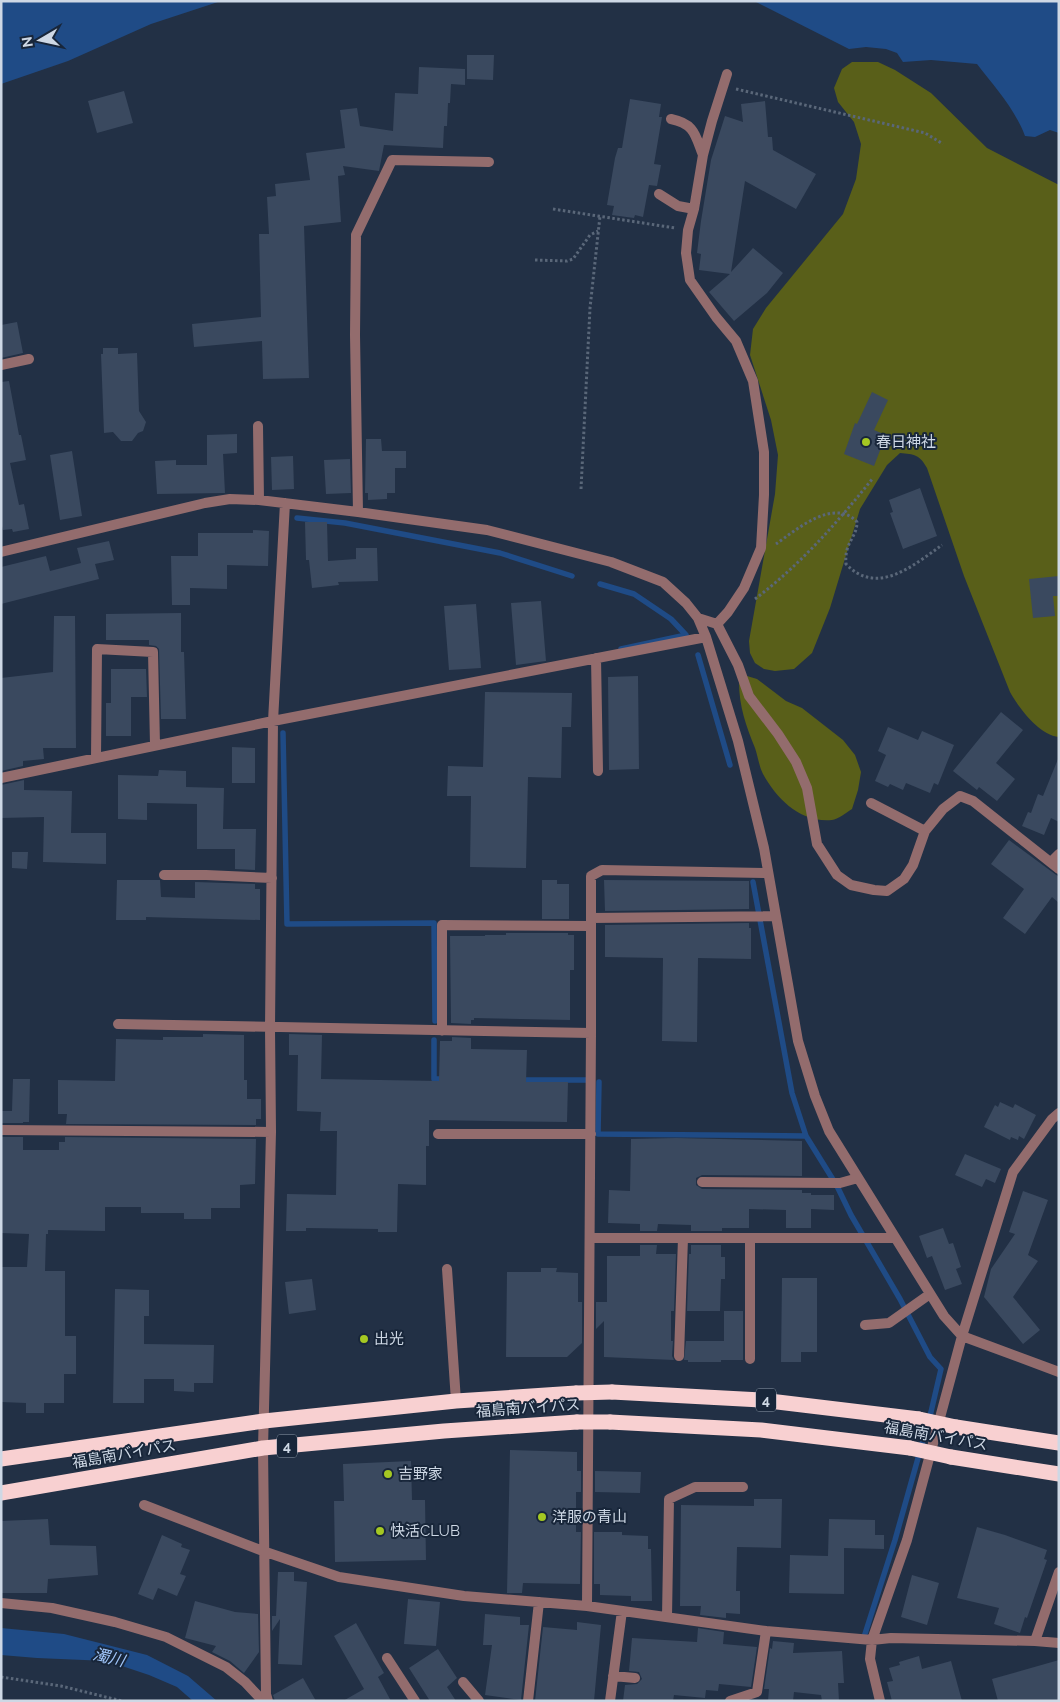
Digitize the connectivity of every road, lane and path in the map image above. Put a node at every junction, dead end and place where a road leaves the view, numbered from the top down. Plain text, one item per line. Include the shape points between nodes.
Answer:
1 (727, 74) dead end
2 (724, 86) junction
3 (671, 119) dead end
4 (943, 144) dead end
5 (703, 156) junction
6 (489, 162) dead end
7 (659, 194) dead end
8 (694, 208) junction
9 (553, 209) dead end
10 (600, 216) junction
11 (688, 230) junction
12 (598, 231) junction
13 (535, 260) dead end
14 (29, 359) dead end
15 (1, 366) edge
16 (258, 426) dead end
17 (872, 478) dead end
18 (582, 489) dead end
19 (259, 500) junction
20 (285, 503) junction
21 (358, 512) junction
22 (844, 514) junction
23 (942, 545) dead end
24 (761, 548) junction
25 (2, 550) edge
26 (728, 612) junction
27 (698, 618) junction
28 (717, 624) junction
29 (706, 637) junction
30 (596, 658) junction
31 (272, 721) junction
32 (155, 745) junction
33 (96, 758) junction
34 (598, 772) dead end
35 (1, 778) edge
36 (871, 803) dead end
37 (926, 831) junction
38 (1059, 854) edge
39 (1055, 866) edge
40 (768, 872) junction
41 (164, 875) dead end
42 (272, 878) junction
43 (776, 916) junction
44 (591, 922) junction
45 (118, 1024) dead end
46 (270, 1028) junction
47 (442, 1031) junction
48 (591, 1034) junction
49 (1059, 1113) edge
50 (1, 1130) edge
51 (272, 1132) junction
52 (438, 1134) dead end
53 (590, 1134) junction
54 (858, 1178) junction
55 (702, 1182) dead end
56 (590, 1238) junction
57 (683, 1238) junction
58 (750, 1238) junction
59 (895, 1238) junction
60 (447, 1269) dead end
61 (930, 1294) junction
62 (865, 1325) dead end
63 (962, 1336) junction
64 (679, 1356) dead end
65 (750, 1360) dead end
66 (1059, 1372) edge
67 (456, 1401) junction
68 (264, 1421) junction
69 (1059, 1443) edge
70 (263, 1448) junction
71 (1, 1459) edge
72 (1059, 1474) edge
73 (743, 1487) dead end
74 (1, 1493) edge
75 (144, 1505) dead end
76 (264, 1551) junction
77 (1059, 1572) edge
78 (539, 1602) junction
79 (1, 1603) edge
80 (587, 1606) junction
81 (622, 1611) junction
82 (667, 1616) junction
83 (766, 1631) junction
84 (872, 1640) junction
85 (1034, 1641) junction
86 (1059, 1644) edge
87 (387, 1658) dead end
88 (614, 1676) junction
89 (1, 1677) edge
90 (635, 1678) dead end
91 (463, 1682) dead end
92 (122, 1701) edge
93 (262, 1701) edge
94 (268, 1701) edge
95 (415, 1701) edge
96 (479, 1701) edge
97 (528, 1701) edge
98 (610, 1701) edge
99 (730, 1701) edge
100 (880, 1701) edge

1 - 2 street
2 - 4 path via 924,133
2 - 5 street
3 - 5 street via 692,129
5 - 8 street
6 - 21 street via 392,160 356,235
7 - 8 street via 678,206
8 - 11 street
9 - 10 path
10 - 11 path
10 - 12 path
11 - 24 street via 686,253 690,280 736,341 753,381 764,452
12 - 13 path via 590,234 573,259
12 - 18 path via 590,308
14 - 15 street
16 - 19 street
17 - 22 path
19 - 20 street
19 - 25 street via 230,499 205,503
20 - 21 street
20 - 31 street
21 - 27 street via 487,530 611,562 663,582
22 - 23 path via 857,522 845,552 846,564 867,578 880,579 898,574
22 - 24 path via 827,514 811,520 774,544
22 - 26 path via 795,565 738,612
24 - 26 street via 744,588
26 - 28 street
27 - 28 street
27 - 29 street
28 - 37 street via 738,665 749,696 796,762 807,788 817,844 836,875 851,886 886,891 904,879
29 - 30 street
29 - 40 street via 738,742
30 - 31 street
30 - 34 street
31 - 32 street
31 - 42 street
32 - 33 street
32 - 33 street via 152,652 97,649
33 - 35 street
36 - 37 street
37 - 39 street via 943,809 960,796 973,801
38 - 39 street
40 - 43 street
40 - 44 street via 602,870 591,876
41 - 42 street
42 - 46 street
43 - 44 street
43 - 54 street via 798,1041 815,1096 829,1131
44 - 47 street via 442,925
44 - 48 street
45 - 46 street
46 - 47 street
46 - 51 street
47 - 48 street
48 - 53 street
49 - 63 street via 1012,1172
50 - 51 street
51 - 68 street
52 - 53 street
53 - 56 street
54 - 55 street via 840,1183
54 - 59 street
56 - 57 street
56 - 80 street
57 - 58 street
57 - 64 street
58 - 59 street
58 - 65 street
59 - 61 street
60 - 67 street
61 - 62 street via 889,1323
61 - 63 street
63 - 66 street
63 - 84 street via 907,1540
67 - 68 highway, 福島南バイパス / 4
67 - 69 highway, 福島南バイパス / 4, bridge via 612,1392 761,1400 919,1419
68 - 70 street
68 - 71 highway, 福島南バイパス / 4
70 - 72 highway, 福島南バイパス / 4, bridge via 425,1433 610,1422 761,1430 910,1448
70 - 74 highway, 福島南バイパス / 4
70 - 76 street
73 - 82 street via 695,1487 669,1498
75 - 76 street
76 - 78 street via 339,1578 464,1596
76 - 94 street
77 - 85 street
78 - 80 street
78 - 97 street
79 - 93 street via 52,1608 166,1637 226,1667
80 - 81 street
81 - 82 street
81 - 88 street
82 - 83 street
83 - 84 street
83 - 99 street via 758,1692
84 - 85 street
84 - 100 street via 870,1659
85 - 86 street
87 - 95 street
88 - 90 street
88 - 98 street
89 - 92 path via 61,1686
91 - 96 street

